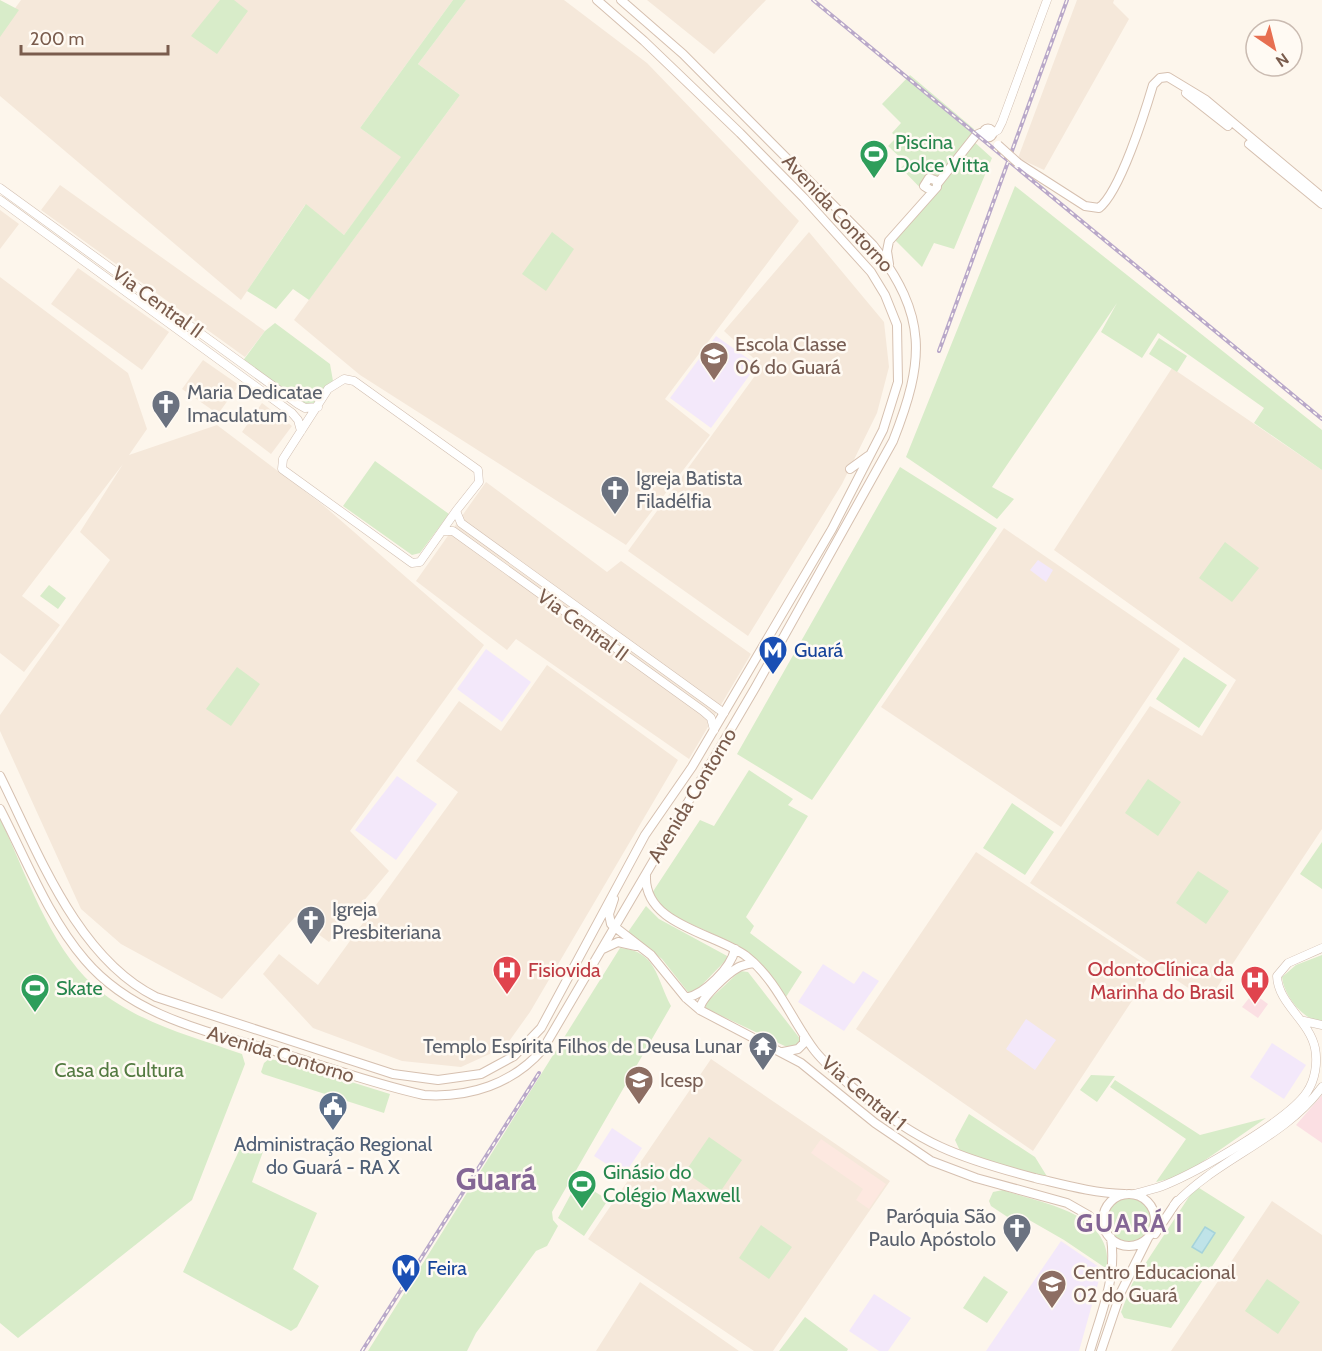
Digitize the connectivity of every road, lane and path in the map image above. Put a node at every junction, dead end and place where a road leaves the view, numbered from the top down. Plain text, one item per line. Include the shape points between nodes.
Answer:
1 (597, 0) edge
2 (621, 0) edge
3 (1047, 0) edge
4 (644, 41) junction
5 (669, 41) junction
6 (1177, 83) junction
7 (755, 125) junction
8 (740, 133) junction
9 (989, 133) junction
10 (0, 188) edge
11 (928, 189) junction
12 (1322, 197) edge
13 (0, 200) edge
14 (1322, 204) edge
15 (873, 245) junction
16 (891, 268) junction
17 (118, 278) junction
18 (897, 325) junction
19 (916, 334) junction
20 (318, 407) junction
21 (301, 431) junction
22 (873, 452) junction
23 (850, 469) dead end
24 (456, 511) junction
25 (443, 531) junction
26 (484, 539) junction
27 (478, 548) junction
28 (810, 568) junction
29 (819, 573) junction
30 (785, 611) junction
31 (795, 618) junction
32 (777, 627) junction
33 (788, 631) junction
34 (636, 648) junction
35 (629, 658) junction
36 (690, 688) junction
37 (683, 697) junction
38 (724, 713) junction
39 (714, 730) junction
40 (726, 739) junction
41 (0, 776) edge
42 (0, 809) edge
43 (645, 835) junction
44 (660, 848) junction
45 (628, 866) junction
46 (646, 873) junction
47 (62, 898) junction
48 (48, 903) junction
49 (614, 928) junction
50 (642, 947) junction
51 (1322, 948) edge
52 (735, 949) junction
53 (602, 950) junction
54 (754, 963) junction
55 (128, 980) junction
56 (118, 990) junction
57 (142, 990) junction
58 (686, 998) junction
59 (133, 1001) junction
60 (700, 1010) junction
61 (1304, 1021) junction
62 (1322, 1025) edge
63 (804, 1035) junction
64 (526, 1046) junction
65 (815, 1051) junction
66 (782, 1052) junction
67 (535, 1059) junction
68 (801, 1063) junction
69 (393, 1074) junction
70 (481, 1074) junction
71 (387, 1086) junction
72 (1322, 1087) edge
73 (481, 1089) junction
74 (972, 1160) junction
75 (963, 1172) junction
76 (1124, 1194) junction
77 (1134, 1194) junction
78 (1177, 1201) junction
79 (1151, 1233) junction
80 (1109, 1235) junction
81 (1135, 1264) junction
82 (1102, 1347) edge
83 (1090, 1350) edge

1 - 4 main road, Avenida Contorno
2 - 5 main road, Avenida Contorno
3 - 9 street via 1002,122
4 - 5 main road via 651,34
4 - 8 main road, Avenida Contorno
5 - 7 main road, Avenida Contorno
6 - 9 main road, bridge via 1168,76 1153,85 1121,172 1099,208 1085,206 1018,163
6 - 12 main road via 1206,100
6 - 14 main road
7 - 8 main road
7 - 15 main road, Avenida Contorno
8 - 18 main road, Avenida Contorno via 859,258 885,295
9 - 11 main road via 972,141 949,171
10 - 17 street, Via Central II
11 - 15 main road via 880,244
11 - 16 main road via 889,241 887,258
13 - 17 street, Via Central II
15 - 16 main road, Avenida Contorno
16 - 19 main road, Avenida Contorno via 906,295
17 - 20 street, Via Central II via 298,404
17 - 21 street, Via Central II via 295,416
18 - 19 main road via 908,324
18 - 22 main road, Avenida Contorno via 898,382
19 - 29 main road, Avenida Contorno via 917,357 909,401 893,441
20 - 21 street
20 - 24 street via 333,384 350,379 440,441 478,470 479,482
21 - 25 street via 285,453 282,469 408,562 420,562
22 - 23 main road
22 - 28 main road, Avenida Contorno
24 - 25 street
24 - 26 street, Via Central II via 461,523
25 - 27 street, Via Central II via 453,531
26 - 27 street
26 - 34 street, Via Central II
27 - 35 street, Via Central II
28 - 29 main road via 813,574
28 - 30 main road, Avenida Contorno
29 - 31 main road, Avenida Contorno
30 - 31 main road via 787,619
30 - 32 main road, Avenida Contorno
31 - 33 main road, Avenida Contorno
32 - 33 main road
32 - 38 main road, Avenida Contorno
33 - 40 main road, Avenida Contorno
34 - 35 street
34 - 36 street, Via Central II
35 - 37 street, Via Central II
36 - 37 street
36 - 38 street, Via Central II
37 - 39 street, Via Central II via 709,716
38 - 39 main road, Avenida Contorno
38 - 40 main road
39 - 43 main road, Avenida Contorno
40 - 44 main road, Avenida Contorno
41 - 47 main road, Avenida Contorno
42 - 48 main road, Avenida Contorno
43 - 44 main road via 659,829 663,835
43 - 45 main road, Avenida Contorno
44 - 46 main road, Avenida Contorno
45 - 49 main road via 610,908
45 - 64 main road, Avenida Contorno via 560,997
46 - 49 main road, Avenida Contorno
46 - 52 main road, Via Central 1 via 647,891 661,910
47 - 48 main road via 53,897
47 - 55 main road, Avenida Contorno via 91,941
48 - 56 main road, Avenida Contorno via 81,956
49 - 50 main road, Via Central 1
49 - 53 main road, Avenida Contorno
50 - 53 main road via 618,942
50 - 58 main road, Via Central 1
51 - 61 street via 1288,963 1277,976 1279,991
52 - 54 main road, Via Central 1
52 - 58 main road via 730,964 700,992
53 - 67 main road, Avenida Contorno
54 - 60 main road via 739,967 702,999
54 - 63 main road, Via Central 1
55 - 56 main road via 125,989
55 - 57 main road, Avenida Contorno
56 - 59 main road, Avenida Contorno
57 - 59 main road via 134,995
57 - 69 main road, Avenida Contorno
58 - 60 main road, Via Central 1
59 - 71 main road, Avenida Contorno via 205,1031
60 - 66 main road, Via Central 1
61 - 62 street
61 - 77 street via 1316,1058 1314,1077 1302,1100 1180,1179
63 - 65 main road, Via Central 1
63 - 66 main road via 804,1043 798,1049
64 - 67 main road via 534,1049
64 - 70 main road, Avenida Contorno
65 - 68 main road via 804,1052
65 - 74 main road, Via Central 1 via 896,1122 934,1145
66 - 68 main road, Via Central 1
67 - 73 main road, Avenida Contorno
68 - 75 main road, Via Central 1 via 913,1150
69 - 70 main road, Avenida Contorno via 438,1080
69 - 71 main road via 394,1082
70 - 73 main road
71 - 73 main road, Avenida Contorno via 437,1096
72 - 78 street via 1292,1118 1214,1170
74 - 75 main road via 970,1169
74 - 76 main road, Via Central 1 via 1085,1191
75 - 80 main road, Via Central 1 via 1067,1203 1088,1215
76 - 77 main road
76 - 80 main road via 1106,1209 1104,1225
77 - 79 main road via 1143,1198 1154,1212
78 - 79 street
78 - 81 main road
79 - 80 main road via 1143,1242 1126,1246
79 - 81 main road
80 - 83 main road via 1113,1271
81 - 82 main road
82 - 83 main road

